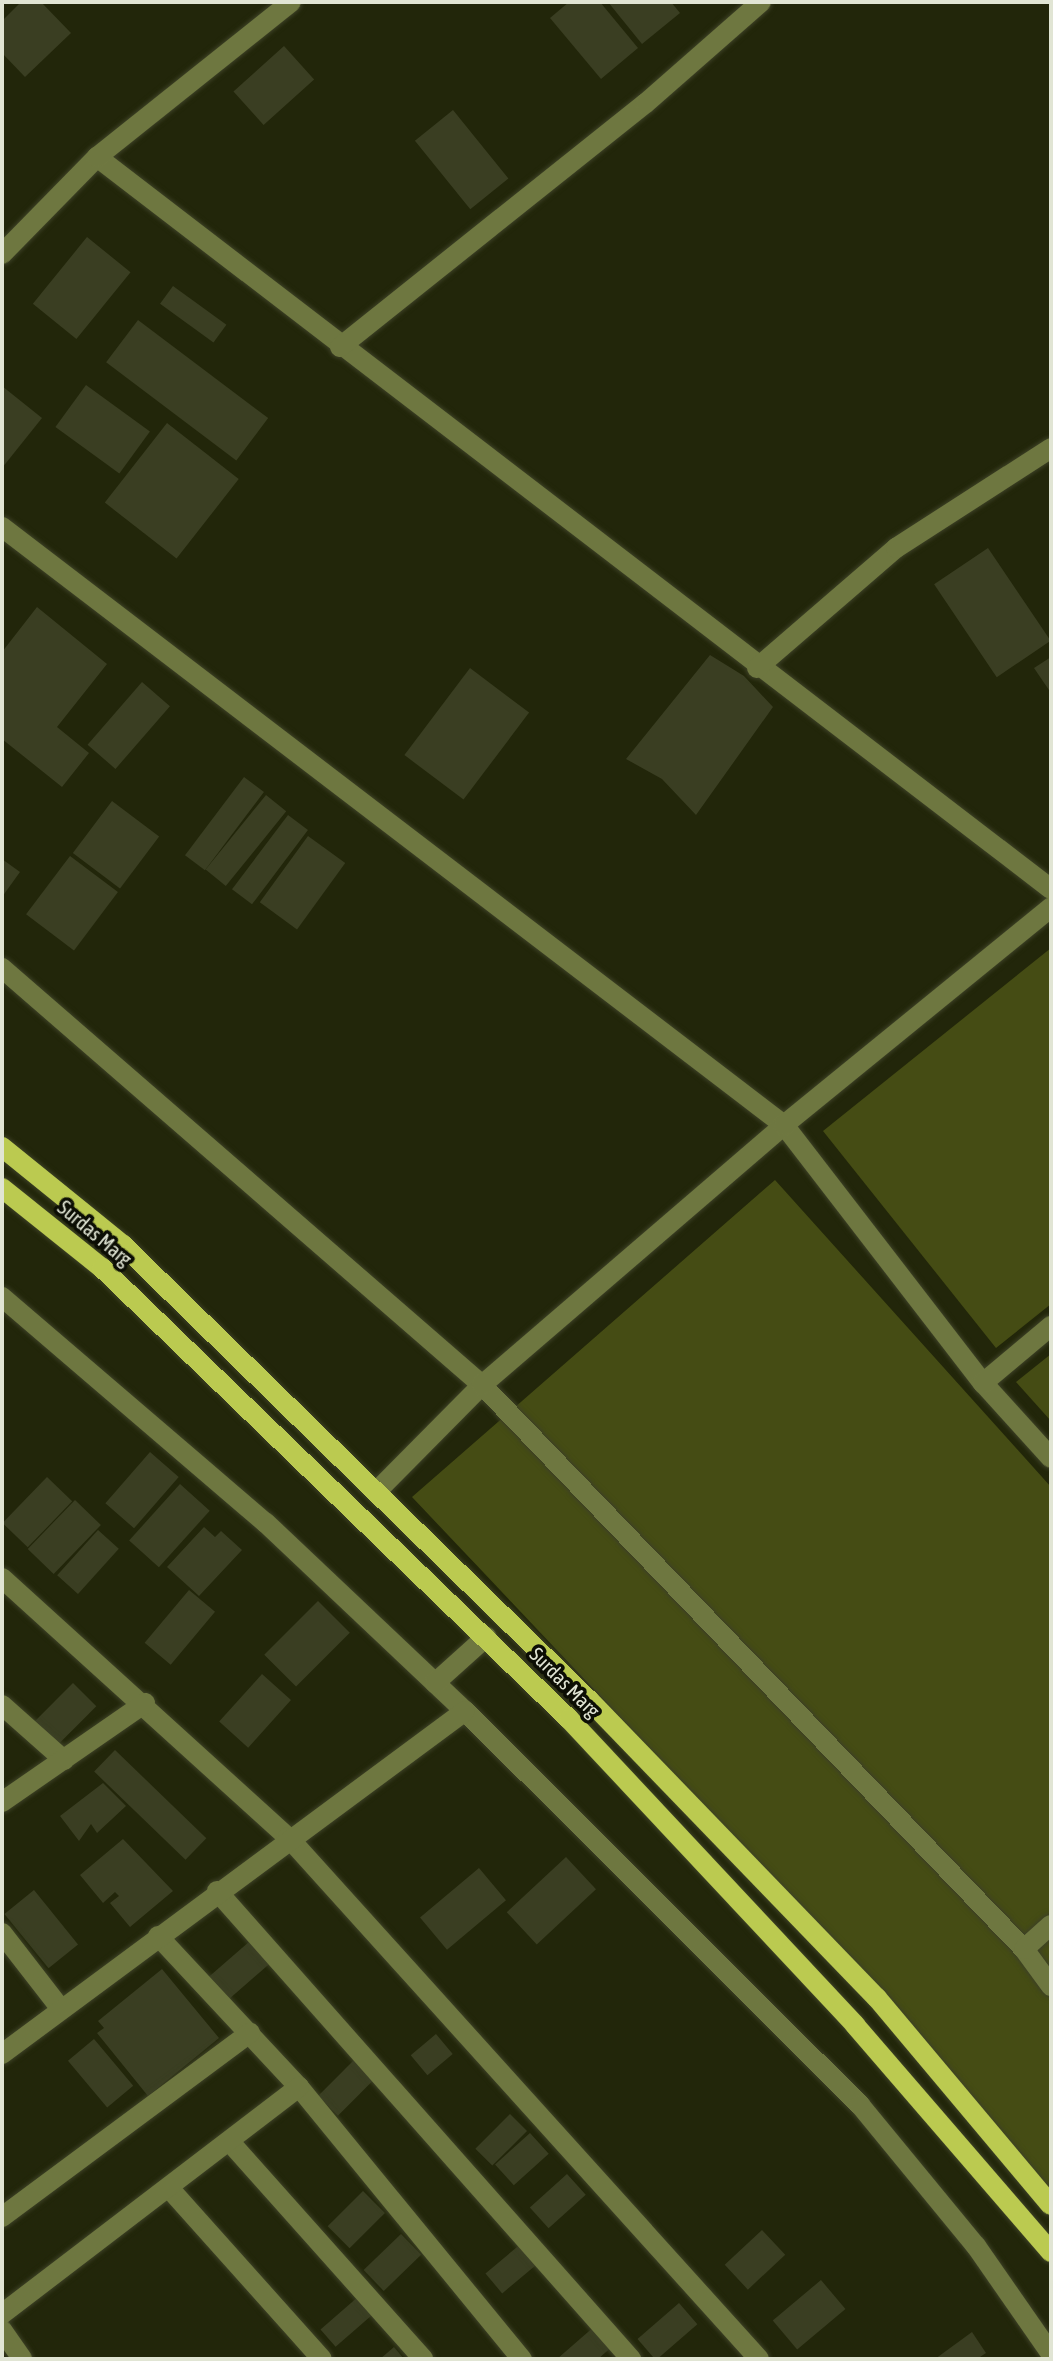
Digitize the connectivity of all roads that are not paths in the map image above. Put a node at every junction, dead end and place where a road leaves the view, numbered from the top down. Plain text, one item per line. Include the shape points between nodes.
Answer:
1 (291, 2) edge
2 (761, 2) edge
3 (97, 157) junction
4 (2, 254) edge
5 (340, 347) junction
6 (1051, 448) edge
7 (2, 527) edge
8 (757, 668) junction
9 (1051, 889) edge
10 (1051, 907) edge
11 (2, 968) edge
12 (784, 1125) junction
13 (2, 1147) edge
14 (2, 1188) edge
15 (2, 1297) edge
16 (1051, 1326) edge
17 (983, 1383) junction
18 (482, 1385) junction
19 (1051, 1458) edge
20 (378, 1490) junction
21 (355, 1512) junction
22 (2, 1578) edge
23 (486, 1637) junction
24 (435, 1683) junction
25 (145, 1703) junction
26 (2, 1705) edge
27 (465, 1711) junction
28 (64, 1760) junction
29 (2, 1802) edge
30 (288, 1837) junction
31 (217, 1891) junction
32 (1051, 1925) edge
33 (2, 1933) edge
34 (158, 1936) junction
35 (1024, 1949) junction
36 (1051, 1986) edge
37 (61, 2009) junction
38 (250, 2033) junction
39 (2, 2054) edge
40 (299, 2087) junction
41 (229, 2141) junction
42 (169, 2188) junction
43 (1051, 2205) edge
44 (2, 2217) edge
45 (1051, 2252) edge
46 (2, 2314) edge
47 (2, 2330) edge
48 (1051, 2354) edge
49 (22, 2359) edge
50 (322, 2359) edge
51 (423, 2359) edge
52 (522, 2359) edge
53 (631, 2359) edge
54 (759, 2359) edge

1 - 3 street
2 - 5 street via 646,103
3 - 4 street
3 - 5 street
5 - 8 street
6 - 8 street via 896,548
7 - 12 street
8 - 9 street
10 - 12 street
11 - 18 street
12 - 17 street
12 - 18 street
13 - 20 main road, Surdas Marg via 123,1245
14 - 21 main road, Surdas Marg via 102,1268
15 - 24 street via 266,1523
16 - 17 street
17 - 19 street
18 - 20 street
18 - 35 street
20 - 21 main road
20 - 43 main road, Surdas Marg via 877,1998
21 - 23 main road, Surdas Marg
22 - 25 street
23 - 24 street
23 - 45 main road, Surdas Marg via 855,2025
24 - 27 street
25 - 28 street
25 - 30 street
26 - 28 street
27 - 30 street
27 - 48 street via 860,2105 976,2246
28 - 29 street
30 - 31 street
30 - 54 street
31 - 34 street
31 - 53 street
32 - 35 street
33 - 37 street
34 - 37 street
34 - 38 street
35 - 36 street
37 - 39 street
38 - 40 street
38 - 44 street
40 - 41 street
40 - 52 street
41 - 42 street
41 - 51 street
42 - 46 street
42 - 50 street
47 - 49 street

